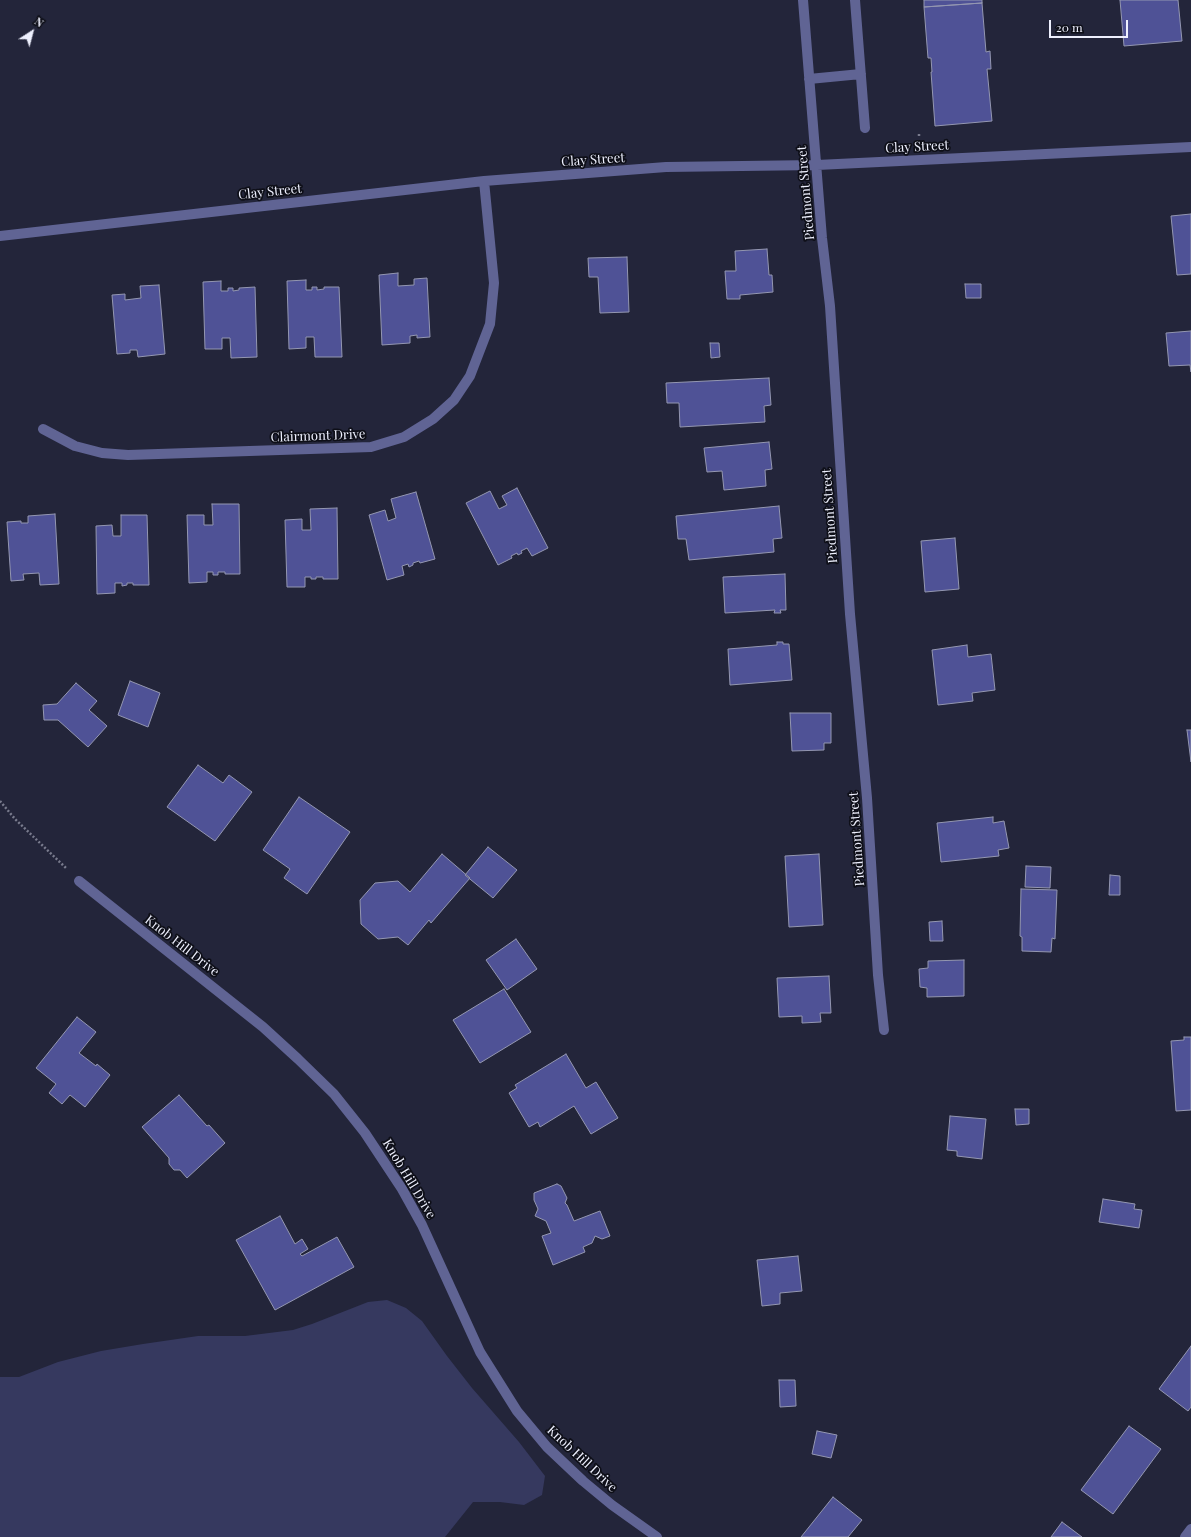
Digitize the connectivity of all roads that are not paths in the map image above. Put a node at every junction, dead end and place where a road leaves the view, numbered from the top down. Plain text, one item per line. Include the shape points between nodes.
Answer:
1 (803, 0) edge
2 (856, 0) edge
3 (861, 74) junction
4 (810, 79) junction
5 (865, 128) dead end
6 (1191, 147) edge
7 (817, 165) junction
8 (484, 181) junction
9 (0, 236) edge
10 (43, 429) dead end
11 (79, 881) road end
12 (884, 1030) dead end
13 (1191, 1529) edge
14 (657, 1537) edge
15 (1185, 1537) edge

1 - 4 street, Piedmont Street
2 - 3 street
3 - 4 street
3 - 5 street
4 - 7 street, Piedmont Street
6 - 7 street, Clay Street
7 - 8 street, Clay Street via 666,167
7 - 12 street, Piedmont Street via 830,306 850,614 868,798 878,975
8 - 9 street, Clay Street
8 - 10 street, Clairmont Drive via 494,283 490,324 470,376 454,400 433,419 404,437 371,447 128,455 102,454 75,446
11 - 14 street, Knob Hill Drive via 263,1027 334,1094 365,1133 402,1189 422,1225 480,1352 517,1411 547,1447 583,1481
13 - 15 street

